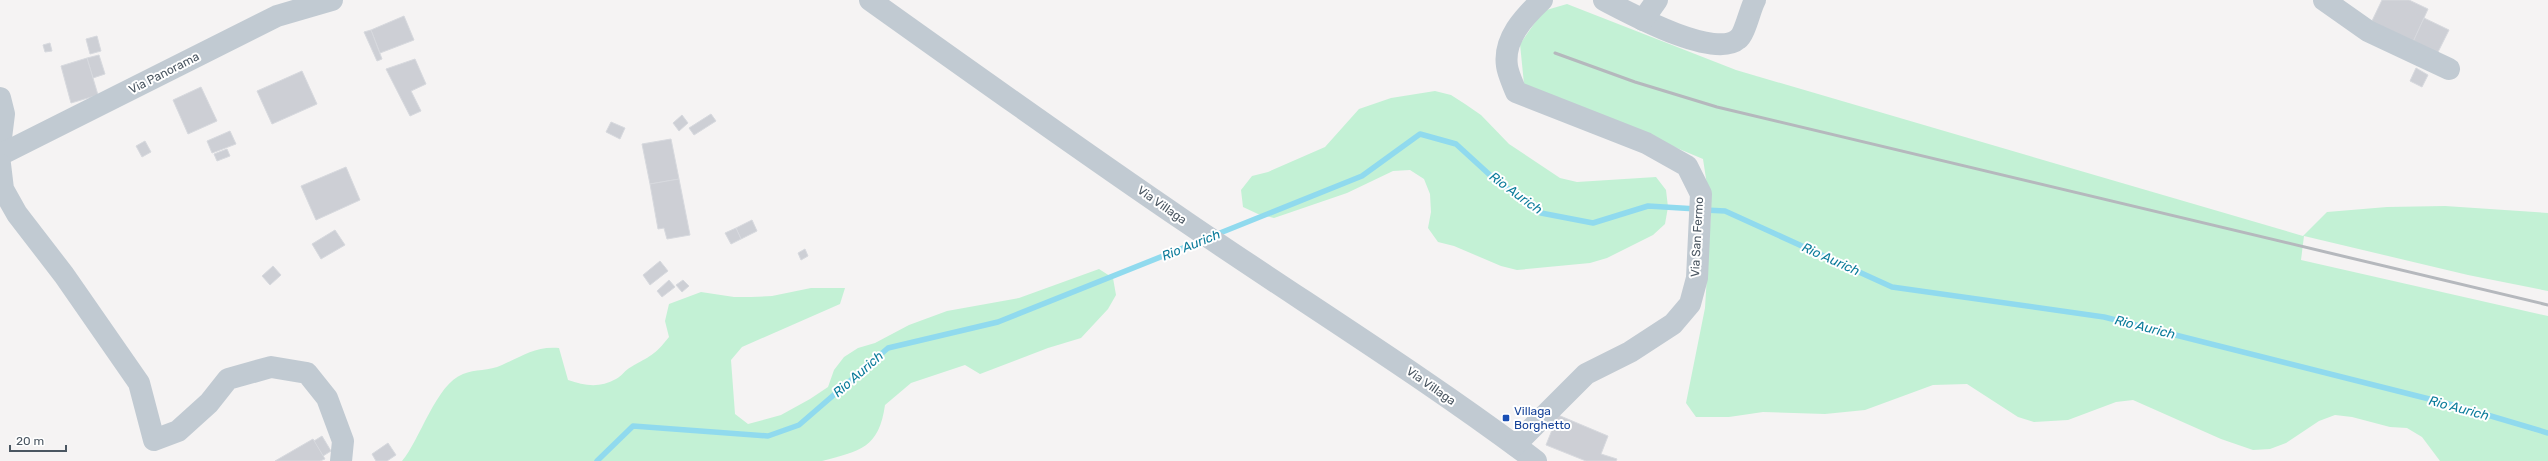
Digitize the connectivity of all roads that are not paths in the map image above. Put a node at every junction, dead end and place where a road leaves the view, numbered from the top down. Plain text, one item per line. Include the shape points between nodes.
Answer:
1 (332, 0) edge
2 (870, 0) edge
3 (1542, 0) edge
4 (1604, 0) edge
5 (1657, 0) edge
6 (1755, 0) edge
7 (2324, 0) edge
8 (1643, 20) junction
9 (2449, 69) dead end
10 (0, 98) edge
11 (0, 146) edge
12 (0, 155) edge
13 (0, 164) edge
14 (1515, 445) junction
15 (341, 461) edge
16 (1536, 461) edge

1 - 12 street, Via Panorama via 277,16
2 - 14 street, Via Villaga via 1024,110 1188,223 1326,313
3 - 14 street, Via San Fermo via 1530,11 1507,46 1507,66 1516,92 1646,143 1687,166 1701,194 1697,278 1690,304 1673,324 1630,352 1586,374
4 - 8 street
5 - 8 street
6 - 8 street via 1739,39 1726,46 1684,37
7 - 9 street via 2368,31
10 - 11 street via 4,114
13 - 15 street via 3,189 17,214 64,275 139,383 154,440 178,431 209,403 228,380 271,367 307,373 328,398 343,442
14 - 16 street, Via Villaga

